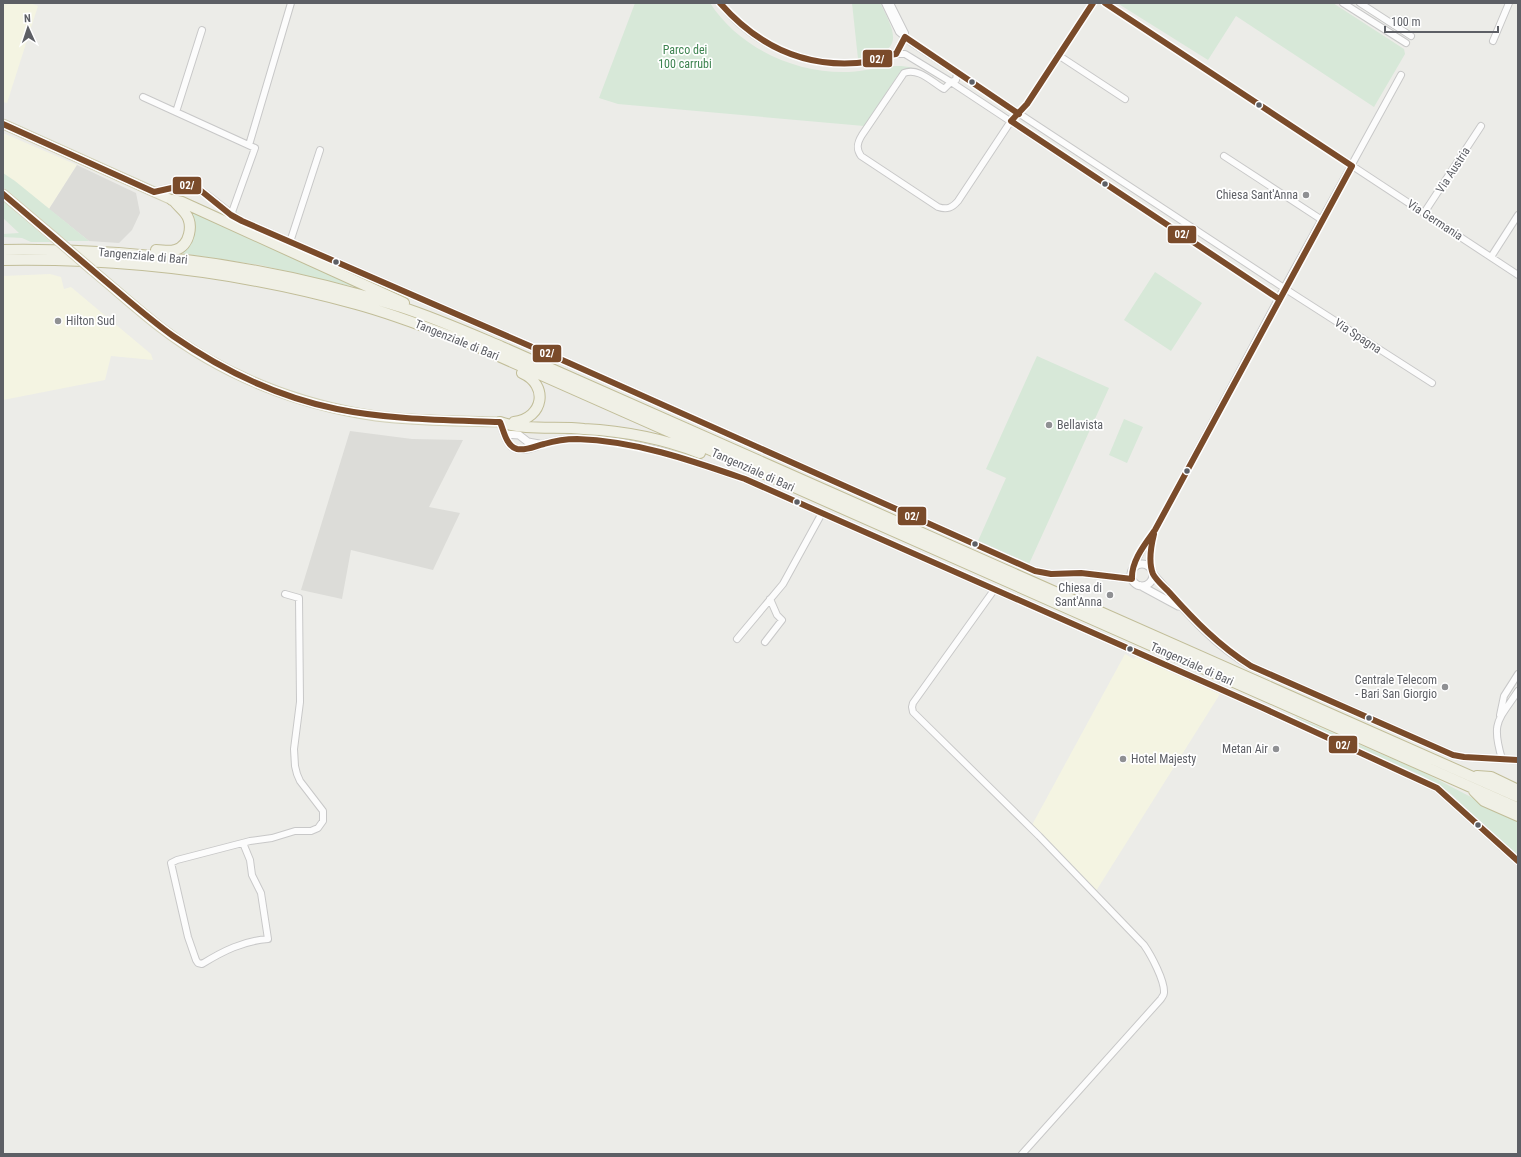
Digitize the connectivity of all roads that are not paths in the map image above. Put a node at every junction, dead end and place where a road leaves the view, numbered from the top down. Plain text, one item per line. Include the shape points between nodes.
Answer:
1 (291, 3) edge
2 (720, 3) edge
3 (884, 3) edge
4 (890, 3) edge
5 (1093, 3) edge
6 (1106, 3) edge
7 (1343, 3) edge
8 (1360, 3) edge
9 (1509, 3) edge
10 (202, 30) dead end
11 (1411, 36) dead end
12 (905, 37) junction
13 (1493, 41) dead end
14 (1406, 43) dead end
15 (896, 54) junction
16 (1058, 55) junction
17 (957, 73) junction
18 (1401, 75) dead end
19 (951, 82) junction
20 (973, 83) junction
21 (969, 94) junction
22 (143, 97) dead end
23 (1126, 99) dead end
24 (176, 112) junction
25 (1019, 114) junction
26 (1011, 121) junction
27 (3, 124) edge
28 (1482, 126) dead end
29 (249, 145) junction
30 (320, 150) dead end
31 (1224, 156) dead end
32 (1352, 166) junction
33 (185, 186) junction
34 (154, 192) junction
35 (3, 194) edge
36 (1146, 197) junction
37 (172, 200) junction
38 (1157, 205) junction
39 (1140, 206) junction
40 (1424, 213) junction
41 (1151, 214) junction
42 (231, 215) junction
43 (1518, 215) edge
44 (1322, 220) junction
45 (290, 242) junction
46 (3, 250) edge
47 (92, 252) junction
48 (1491, 257) junction
49 (3, 260) edge
50 (1518, 275) edge
51 (1284, 288) junction
52 (1279, 299) junction
53 (446, 324) junction
54 (476, 346) junction
55 (1432, 383) dead end
56 (500, 422) junction
57 (505, 434) junction
58 (543, 444) junction
59 (732, 460) junction
60 (822, 513) junction
61 (1155, 530) junction
62 (1134, 567) junction
63 (1152, 571) junction
64 (1132, 579) junction
65 (1141, 586) junction
66 (994, 590) junction
67 (285, 594) dead end
68 (770, 599) junction
69 (1184, 610) junction
70 (736, 639) dead end
71 (765, 642) dead end
72 (1518, 674) edge
73 (1518, 691) edge
74 (1499, 718) junction
75 (1502, 760) junction
76 (1518, 760) edge
77 (1469, 781) junction
78 (1518, 790) edge
79 (1518, 797) edge
80 (1518, 808) edge
81 (1518, 816) edge
82 (243, 843) junction
83 (1518, 861) edge
84 (1022, 1154) edge

1 - 29 street
2 - 15 street via 730,16 760,39 777,49 802,58 858,63
3 - 12 street via 899,32
4 - 12 street
5 - 16 street
6 - 32 street, Via Germania
7 - 14 street
8 - 11 street
9 - 13 street
10 - 24 street
12 - 15 street
12 - 17 street, Via Spagna
15 - 19 street via 905,54
16 - 23 street
16 - 25 street
17 - 19 street via 956,80
17 - 20 street, Via Spagna
18 - 32 street
19 - 21 street
19 - 26 street via 944,89 917,72 904,73 859,140 857,146 861,156 938,207 949,209 958,201
20 - 21 street via 969,87
20 - 25 street, Via Spagna
21 - 26 street
22 - 24 street
24 - 29 street
25 - 26 street
25 - 36 street, Via Spagna
26 - 39 street
27 - 34 main road
28 - 40 street, Via Austria
29 - 42 street via 255,148
30 - 45 street
31 - 44 street
32 - 40 street, Via Germania
32 - 44 street
33 - 34 street
33 - 37 street
33 - 42 street via 200,190
34 - 37 main road
35 - 56 main road, bridge via 160,327 219,365 240,375 314,403 377,416
36 - 38 street, Via Spagna
36 - 39 street
37 - 47 highway via 186,214 189,222 186,242 176,250 131,248
37 - 53 highway via 182,202
38 - 41 street
38 - 51 street, Via Spagna
39 - 41 street
40 - 48 street, Via Germania
41 - 52 street
42 - 45 street
43 - 48 street
44 - 51 street
45 - 64 street via 1036,571
46 - 47 highway, Tangenziale di Bari
47 - 53 highway, Tangenziale di Bari via 194,261 299,279 357,294
48 - 50 street, Via Germania
49 - 54 highway, Tangenziale di Bari via 148,265 247,278 356,304
51 - 52 street
51 - 55 street, Via Spagna
52 - 61 street
53 - 77 highway, Tangenziale di Bari via 510,350
54 - 56 highway via 486,357 532,379 539,392 538,406 530,417 522,421
54 - 59 highway, Tangenziale di Bari
56 - 57 street
56 - 59 highway via 512,426 620,433 689,449 720,461
57 - 58 street via 519,435 528,442
57 - 58 street via 507,442 517,450
58 - 60 street via 569,438 598,439 645,446 745,479
59 - 77 highway, Tangenziale di Bari
60 - 66 street
60 - 68 street via 783,584
61 - 62 street
61 - 63 street via 1150,550
62 - 63 street via 1145,564
62 - 64 street via 1131,572
63 - 65 street via 1151,581
63 - 69 street
64 - 65 street
65 - 69 street
66 - 83 street via 1438,788
66 - 84 street via 913,703 913,712 1039,836 1144,945 1153,958 1164,992 1162,999
67 - 82 street via 299,598 300,702 294,749 297,774 323,811 323,821 318,828 310,831 295,831
68 - 70 street
68 - 71 street via 782,620
69 - 75 street via 1230,654 1251,666 1453,755
72 - 74 street via 1504,696
73 - 74 street
74 - 75 street via 1496,731
75 - 76 street
77 - 78 highway via 1491,777
77 - 79 highway, Tangenziale di Bari
77 - 80 highway, Tangenziale di Bari
77 - 81 highway via 1484,801
82 - 82 street via 171,863 188,937 198,963 202,964 238,944 268,939 261,893 252,875 250,860

